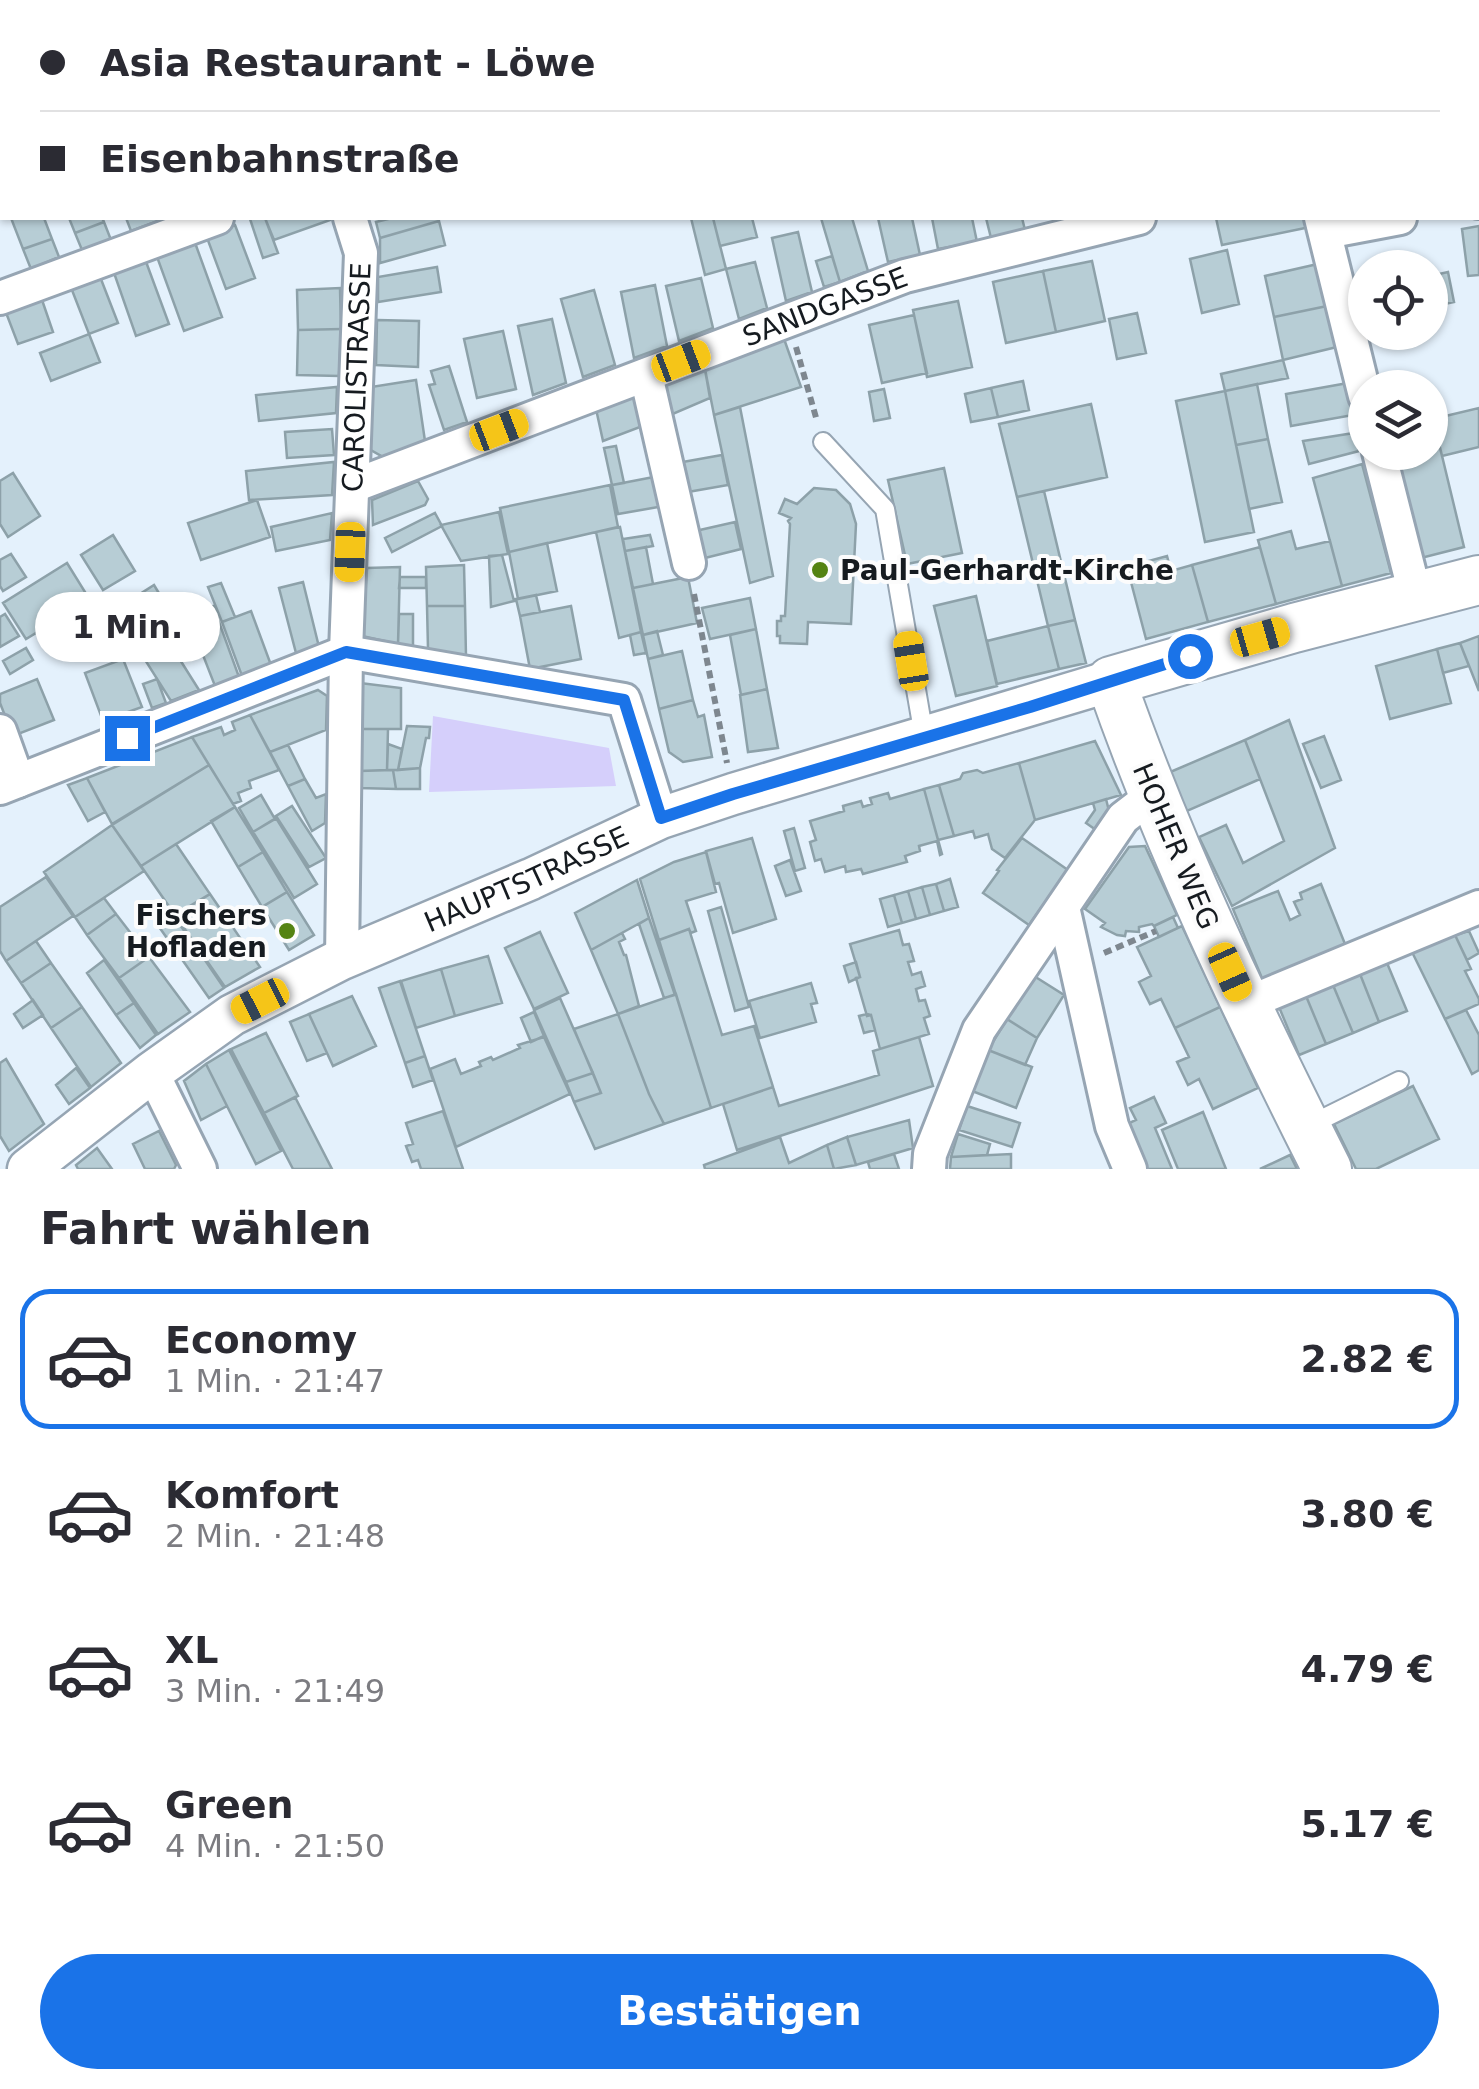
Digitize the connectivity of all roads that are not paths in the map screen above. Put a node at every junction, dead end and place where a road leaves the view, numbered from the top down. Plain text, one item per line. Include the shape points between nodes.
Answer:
1 (212, 220) edge
2 (351, 220) edge
3 (1131, 220) edge
4 (1378, 220) edge
5 (1324, 225) edge
6 (0, 298) edge
7 (1359, 370) edge
8 (646, 375) junction
9 (823, 442) road end
10 (1383, 470) edge
11 (352, 486) junction
12 (688, 563) road end
13 (1479, 580) edge
14 (1416, 598) junction
15 (346, 652) junction
16 (1111, 681) junction
17 (0, 731) edge
18 (924, 737) junction
19 (9, 785) edge
20 (1153, 795) junction
21 (661, 818) junction
22 (1479, 906) edge
23 (1063, 907) junction
24 (342, 959) junction
25 (1245, 1004) junction
26 (152, 1072) junction
27 (1399, 1081) dead end
28 (1306, 1127) junction
29 (28, 1169) edge
30 (200, 1169) edge
31 (929, 1169) edge
32 (1130, 1169) edge
33 (1327, 1169) edge

1 - 6 street
2 - 11 street, CAROLISTRASSE via 361,253
3 - 8 street, SANDGASSE via 905,276
4 - 5 street
5 - 7 street
8 - 11 street, SANDGASSE
8 - 12 street
9 - 18 lane via 885,509
10 - 14 street
11 - 15 street, CAROLISTRASSE
13 - 14 main road, HAUPTSTRASSE
14 - 16 main road, HAUPTSTRASSE
15 - 19 street
15 - 21 street via 624,700
15 - 24 street, CAROLISTRASSE
16 - 18 street, HAUPTSTRASSE
16 - 20 main road, HOHER WEG
17 - 19 street
18 - 21 street, HAUPTSTRASSE
20 - 23 street via 1123,818
20 - 25 main road, HOHER WEG
21 - 24 street, HAUPTSTRASSE
22 - 25 street
23 - 31 street via 979,1030
23 - 32 street via 1112,1126
24 - 26 street, HAUPTSTRASSE via 232,1015
25 - 28 main road, HOHER WEG
26 - 29 street, HAUPTSTRASSE
26 - 30 street
27 - 28 lane
28 - 33 main road, HOHER WEG

